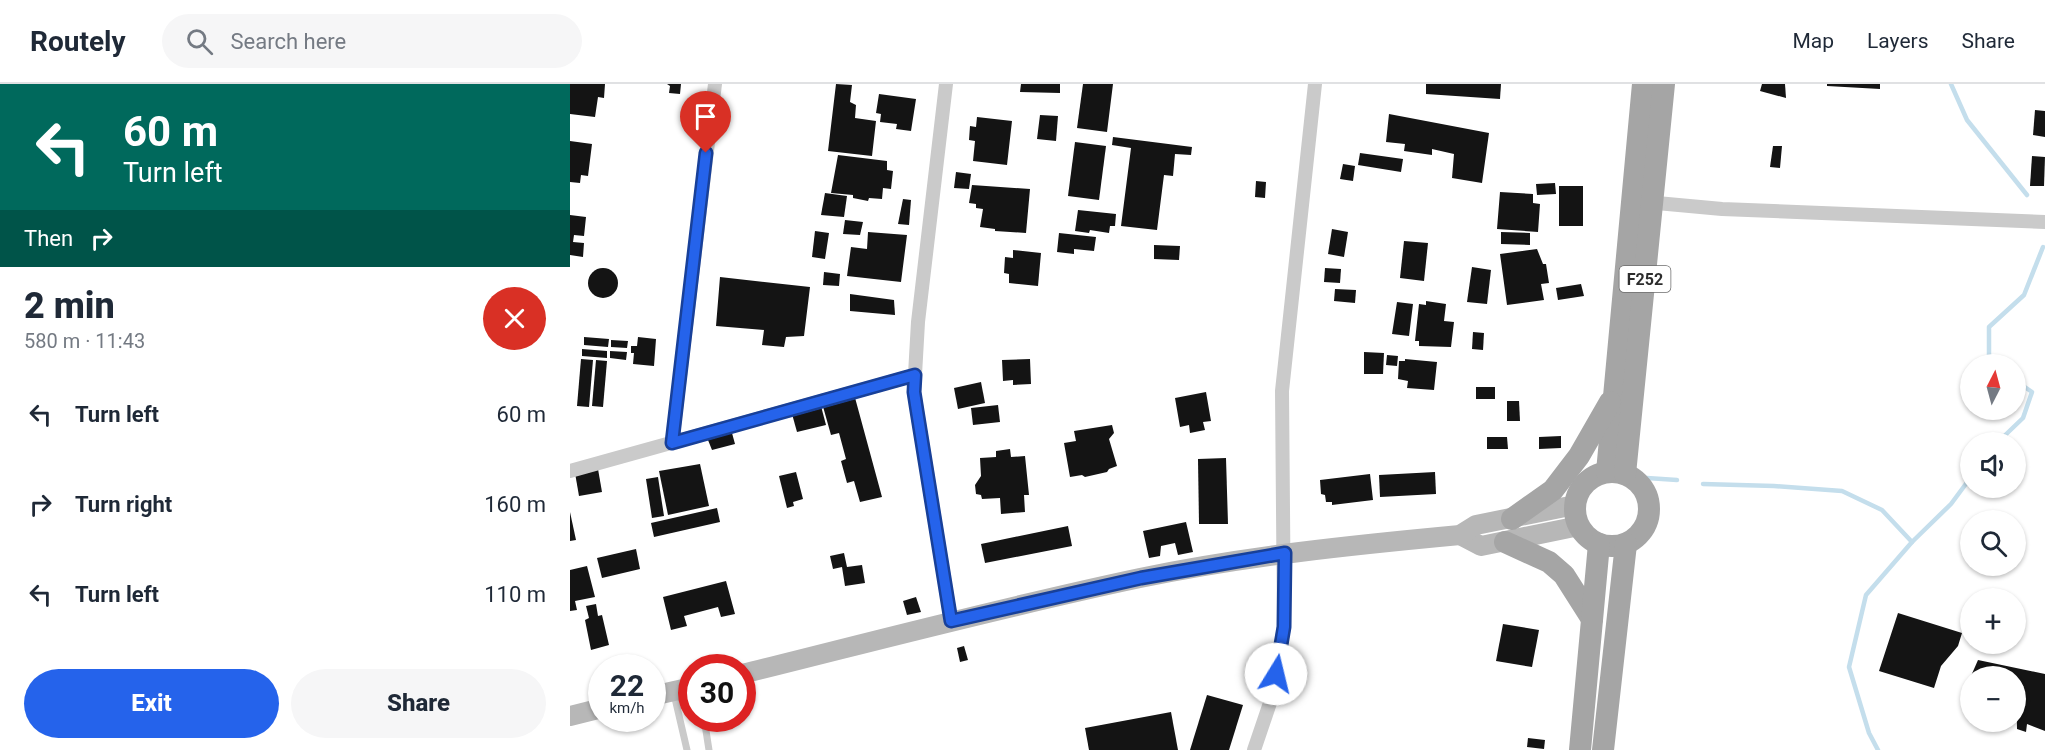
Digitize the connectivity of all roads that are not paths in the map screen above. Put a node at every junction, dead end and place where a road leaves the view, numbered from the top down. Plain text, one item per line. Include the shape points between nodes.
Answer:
1 (715, 84) edge
2 (946, 84) edge
3 (1315, 84) edge
4 (1643, 84) edge
5 (1664, 84) edge
6 (1642, 202) junction
7 (2045, 222) edge
8 (915, 375) junction
9 (1614, 396) junction
10 (672, 443) junction
11 (570, 471) edge
12 (1616, 473) junction
13 (1577, 516) junction
14 (1512, 519) junction
15 (1460, 535) junction
16 (1505, 542) junction
17 (1599, 544) junction
18 (1626, 544) junction
19 (1285, 553) junction
20 (1592, 619) junction
21 (951, 621) junction
22 (756, 670) edge
23 (588, 712) edge
24 (570, 716) edge
25 (686, 732) edge
26 (706, 732) edge
27 (687, 750) edge
28 (709, 750) edge
29 (1254, 750) edge
30 (1580, 750) edge
31 (1603, 750) edge

1 - 10 street
2 - 8 street
3 - 19 street via 1282,391
4 - 6 main road, F252
5 - 6 main road, F252
6 - 7 street via 1722,209
6 - 9 main road, F252
6 - 12 main road, F252
8 - 10 street
8 - 21 street via 916,403
9 - 12 main road, F252
9 - 14 main road via 1579,456 1553,490
10 - 11 street
12 - 13 main road via 1590,478 1584,484 1579,492
12 - 18 main road via 1640,484 1650,509 1646,526
13 - 14 main road
13 - 16 main road
13 - 17 main road via 1584,534
14 - 15 main road via 1476,525
15 - 16 main road via 1480,546
15 - 19 main road
16 - 20 main road via 1549,562 1564,575
17 - 18 main road
17 - 20 main road
18 - 31 main road
19 - 21 main road via 1141,578
19 - 29 street via 1284,627 1272,697
20 - 30 main road
21 - 22 main road
23 - 24 main road
25 - 27 lane
26 - 28 lane

